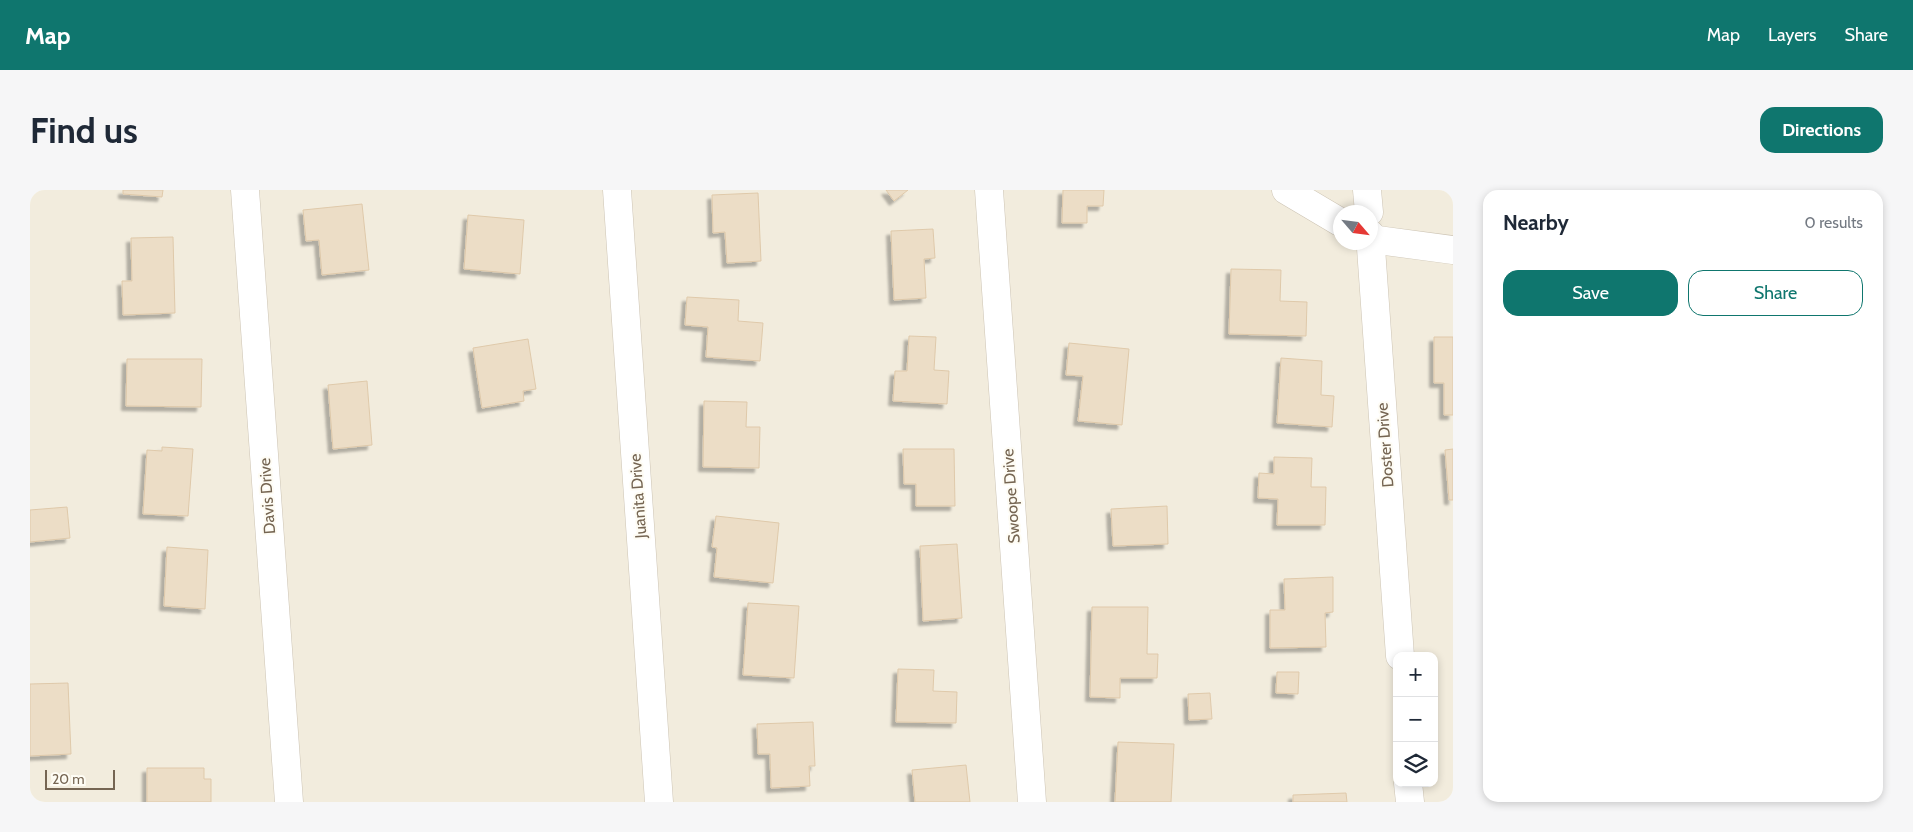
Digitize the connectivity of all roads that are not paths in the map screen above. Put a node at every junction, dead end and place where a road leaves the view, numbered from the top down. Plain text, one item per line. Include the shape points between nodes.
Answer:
1 (245, 190) edge
2 (616, 190) edge
3 (989, 190) edge
4 (1286, 190) edge
5 (1367, 190) edge
6 (1368, 205) edge
7 (1333, 218) edge
8 (1378, 241) edge
9 (1372, 250) edge
10 (1453, 250) edge
11 (1400, 652) edge
12 (1408, 787) edge
13 (289, 802) edge
14 (659, 802) edge
15 (1032, 802) edge
16 (1410, 802) edge

1 - 13 street, Davis Drive
2 - 14 street, Juanita Drive
3 - 15 street, Swoope Drive
4 - 7 street
5 - 6 street
8 - 10 street
9 - 11 street, Doster Drive
12 - 16 street

